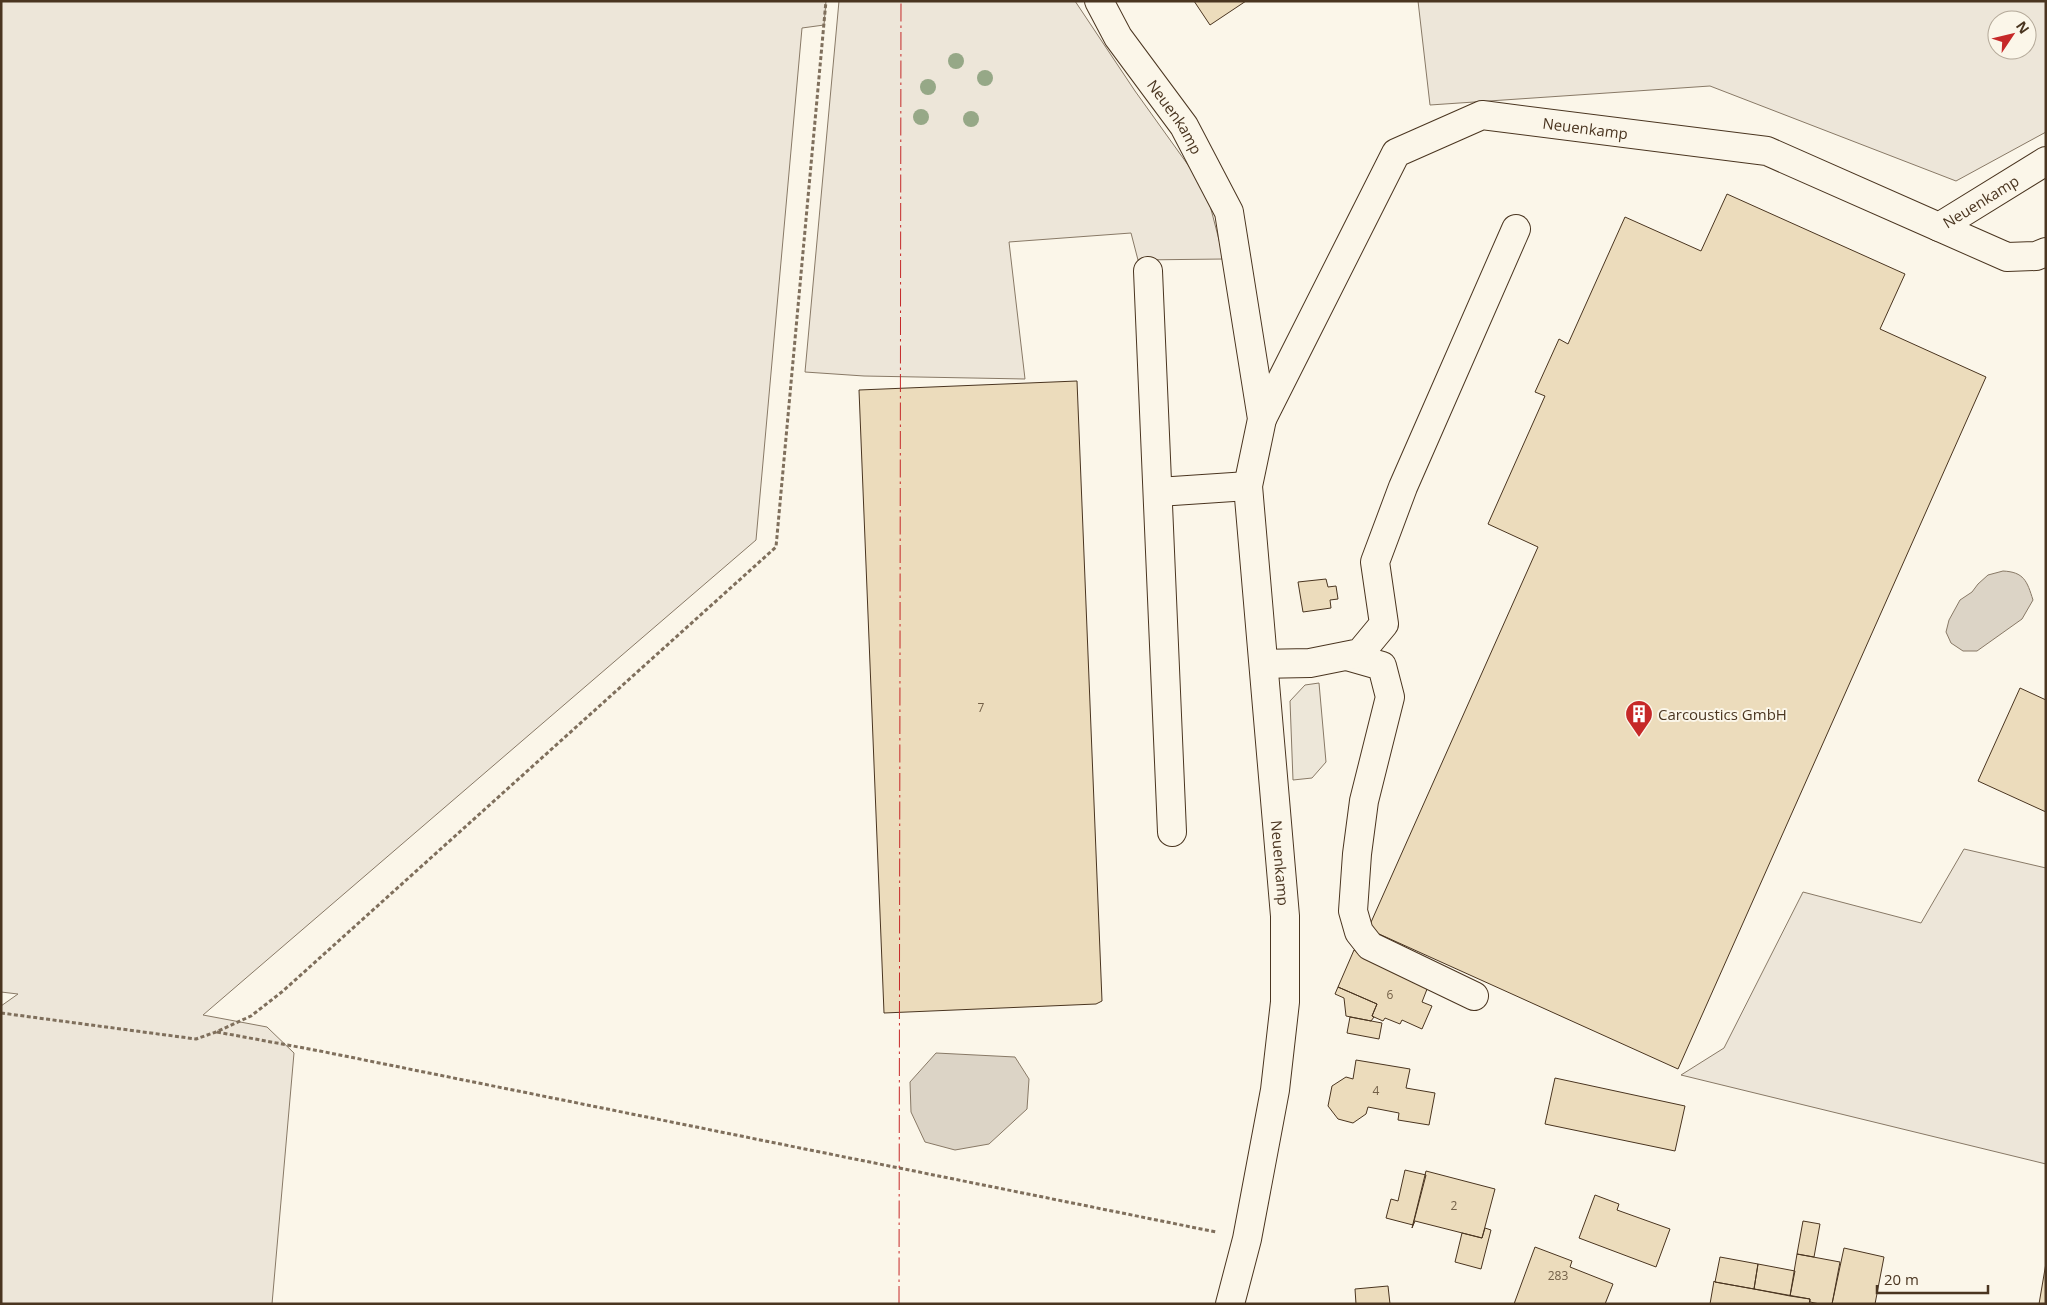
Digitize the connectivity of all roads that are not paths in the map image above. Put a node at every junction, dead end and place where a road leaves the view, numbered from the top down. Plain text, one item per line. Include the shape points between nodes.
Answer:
1 (1099, 1) edge
2 (2046, 161) edge
3 (1939, 227) junction
4 (1516, 229) dead end
5 (2046, 252) edge
6 (1148, 271) dead end
7 (1262, 419) junction
8 (1248, 486) junction
9 (1158, 492) junction
10 (1347, 656) junction
11 (1264, 664) junction
12 (1172, 832) dead end
13 (1474, 996) dead end
14 (1230, 1304) edge

1 - 7 street, Neuenkamp via 1118,36 1184,126 1229,212
2 - 3 street, Neuenkamp
3 - 5 street via 2007,257 2036,256
3 - 7 street, Neuenkamp via 1767,151 1482,115 1396,153
4 - 10 street via 1403,487 1375,562 1384,624 1360,653
6 - 9 street
7 - 8 street, Neuenkamp
8 - 9 street
8 - 11 street, Neuenkamp
9 - 12 street
10 - 11 street via 1310,663
10 - 13 street via 1382,666 1390,697 1364,801 1357,854 1353,911 1359,932 1370,946
11 - 14 street, Neuenkamp via 1285,916 1285,1002 1275,1090 1247,1239

